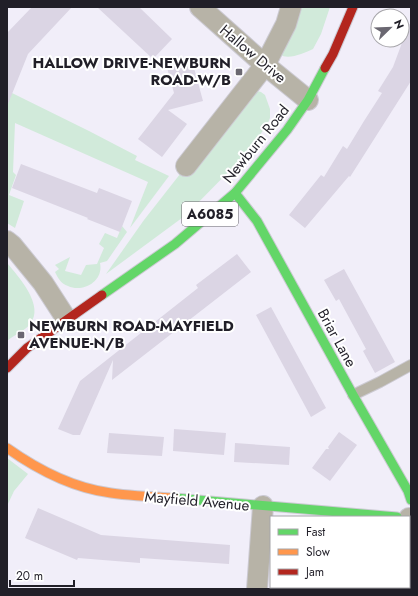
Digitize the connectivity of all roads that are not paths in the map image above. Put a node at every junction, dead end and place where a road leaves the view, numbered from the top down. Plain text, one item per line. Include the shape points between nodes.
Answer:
1 (200, 7) edge
2 (291, 7) edge
3 (353, 7) edge
4 (266, 65) junction
5 (308, 100) junction
6 (186, 166) dead end
7 (235, 193) junction
8 (7, 241) edge
9 (67, 320) junction
10 (411, 365) edge
11 (7, 368) edge
12 (353, 395) junction
13 (7, 448) edge
14 (411, 500) edge
15 (263, 506) junction
16 (385, 516) edge
17 (257, 589) edge

1 - 4 street, Hallow Drive
2 - 4 street via 286,24
3 - 5 street, Newburn Road / A6085 via 333,54
4 - 5 street, Hallow Drive
4 - 6 street
5 - 7 street, Newburn Road / A6085 via 287,130
7 - 9 street, Newburn Road / A6085 via 175,244
7 - 12 street, Briar Lane via 257,222
8 - 9 street via 43,283
9 - 11 street, Newburn Road / A6085 via 27,348
10 - 12 lane
12 - 14 street, Briar Lane via 408,490
13 - 15 street, Mayfield Avenue via 40,470 86,488 110,493
15 - 16 street, Mayfield Avenue
15 - 17 street

